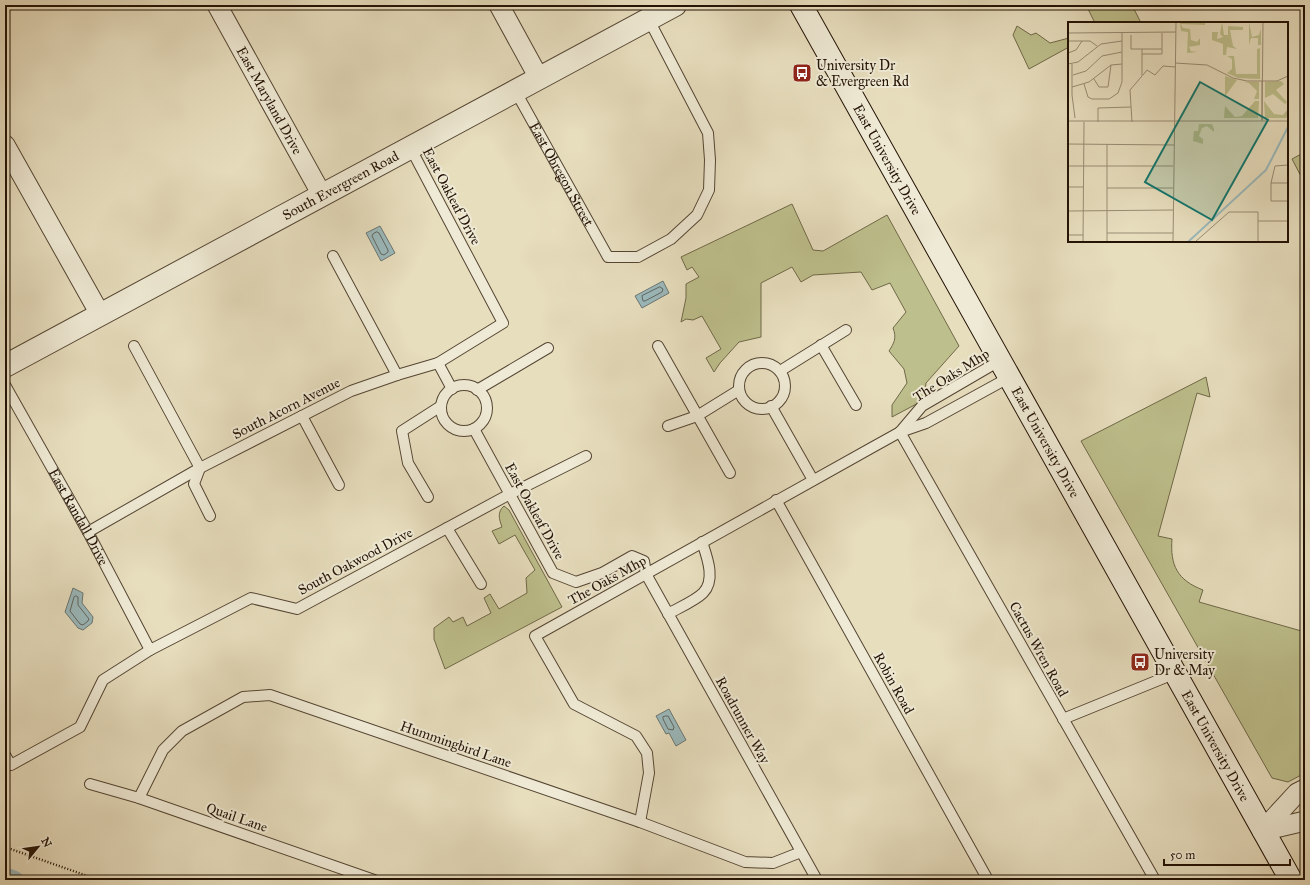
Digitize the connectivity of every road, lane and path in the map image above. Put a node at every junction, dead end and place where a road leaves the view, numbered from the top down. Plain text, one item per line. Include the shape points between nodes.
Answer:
1 (217, 5) edge
2 (499, 5) edge
3 (675, 5) edge
4 (801, 5) edge
5 (649, 20) junction
6 (538, 78) junction
7 (516, 92) junction
8 (5, 145) edge
9 (410, 147) junction
10 (322, 195) junction
11 (333, 256) dead end
12 (100, 314) junction
13 (503, 323) joint
14 (846, 330) dead end
15 (821, 345) junction
16 (134, 346) dead end
17 (658, 346) dead end
18 (548, 348) dead end
19 (438, 363) junction
20 (5, 366) edge
21 (1005, 369) junction
22 (780, 371) junction
23 (397, 375) junction
24 (5, 385) edge
25 (452, 389) junction
26 (477, 390) junction
27 (739, 390) junction
28 (856, 405) dead end
29 (441, 406) junction
30 (771, 406) junction
31 (302, 416) junction
32 (697, 416) junction
33 (668, 426) dead end
34 (474, 429) junction
35 (900, 432) junction
36 (586, 456) dead end
37 (200, 468) junction
38 (730, 473) dead end
39 (813, 480) junction
40 (339, 485) dead end
41 (510, 494) junction
42 (428, 497) dead end
43 (776, 500) junction
44 (210, 516) dead end
45 (447, 528) junction
46 (88, 532) junction
47 (702, 542) junction
48 (632, 556) joint
49 (646, 574) junction
50 (482, 584) dead end
51 (668, 614) junction
52 (150, 650) junction
53 (1176, 673) junction
54 (1063, 719) junction
55 (5, 755) edge
56 (90, 784) dead end
57 (1305, 789) edge
58 (139, 798) junction
59 (1305, 821) edge
60 (640, 822) junction
61 (1262, 831) junction
62 (5, 847) edge
63 (801, 852) junction
64 (99, 880) edge
65 (374, 880) edge
66 (816, 880) edge
67 (988, 880) edge
68 (1155, 880) edge
69 (1291, 880) edge

1 - 10 street, East Maryland Drive
2 - 6 street
3 - 5 main road, South Evergreen Road
4 - 21 main road, East University Drive
5 - 6 main road, South Evergreen Road
5 - 7 lane, East Obregon Street via 708,133 709,190 697,215 672,239 638,257 608,257
6 - 7 main road, South Evergreen Road
7 - 9 main road, South Evergreen Road
8 - 12 street
9 - 10 main road, South Evergreen Road
9 - 13 lane, East Oakleaf Drive
10 - 12 main road, South Evergreen Road
11 - 23 lane
12 - 20 main road, South Evergreen Road
13 - 19 lane, South Acorn Avenue
14 - 15 lane
15 - 22 lane
15 - 28 lane
16 - 37 lane
17 - 32 lane
18 - 26 lane
19 - 23 lane, South Acorn Avenue
19 - 25 lane
21 - 35 lane, The Oaks Mhp via 926,423
21 - 35 lane, The Oaks Mhp via 922,406
21 - 53 main road, East University Drive
22 - 27 lane via 767,364 752,365 742,375
22 - 30 lane via 785,385 784,393 780,400
23 - 31 lane, South Acorn Avenue via 351,391
24 - 46 lane, East Randall Drive
25 - 26 lane via 465,385
25 - 29 lane via 446,393
26 - 34 lane via 487,407 483,420
27 - 30 lane via 746,403 753,407 760,409
27 - 32 lane
29 - 34 lane via 444,420 448,425 460,431
29 - 42 lane via 402,431 408,463
30 - 39 lane
31 - 37 lane, South Acorn Avenue
31 - 40 lane
32 - 33 lane
32 - 38 lane
34 - 41 lane, East Oakleaf Drive
35 - 39 lane, The Oaks Mhp
35 - 54 lane, Cactus Wren Road
36 - 41 lane, South Oakwood Drive
37 - 44 lane via 194,484
37 - 46 lane, South Acorn Avenue
39 - 43 lane, The Oaks Mhp
41 - 45 lane, South Oakwood Drive
41 - 48 lane, East Oakleaf Drive via 553,573 576,582 602,573
43 - 47 lane, The Oaks Mhp
43 - 67 lane, Robin Road
45 - 50 lane
45 - 52 lane, South Oakwood Drive via 297,608 251,598
46 - 52 lane, East Randall Drive
47 - 49 lane, The Oaks Mhp
47 - 51 lane via 708,561 710,581 704,593
48 - 49 lane, Roadrunner Way via 644,561
49 - 51 lane, Roadrunner Way
49 - 60 lane, The Oaks Mhp via 535,636 574,704 636,736 647,753 649,773
51 - 63 lane, Roadrunner Way
52 - 55 lane, South Oakwood Drive via 103,680 80,727 10,765
53 - 54 lane
53 - 61 main road, East University Drive
54 - 68 lane, Cactus Wren Road
56 - 58 lane, Quail Lane
57 - 61 street via 1297,793
58 - 60 lane, Hummingbird Lane via 163,750 182,731 243,697 270,695
58 - 65 lane, Quail Lane
59 - 61 street
60 - 63 lane, Hummingbird Lane via 745,862 772,863
61 - 69 main road, East University Drive
62 - 64 path
63 - 66 lane, Roadrunner Way

